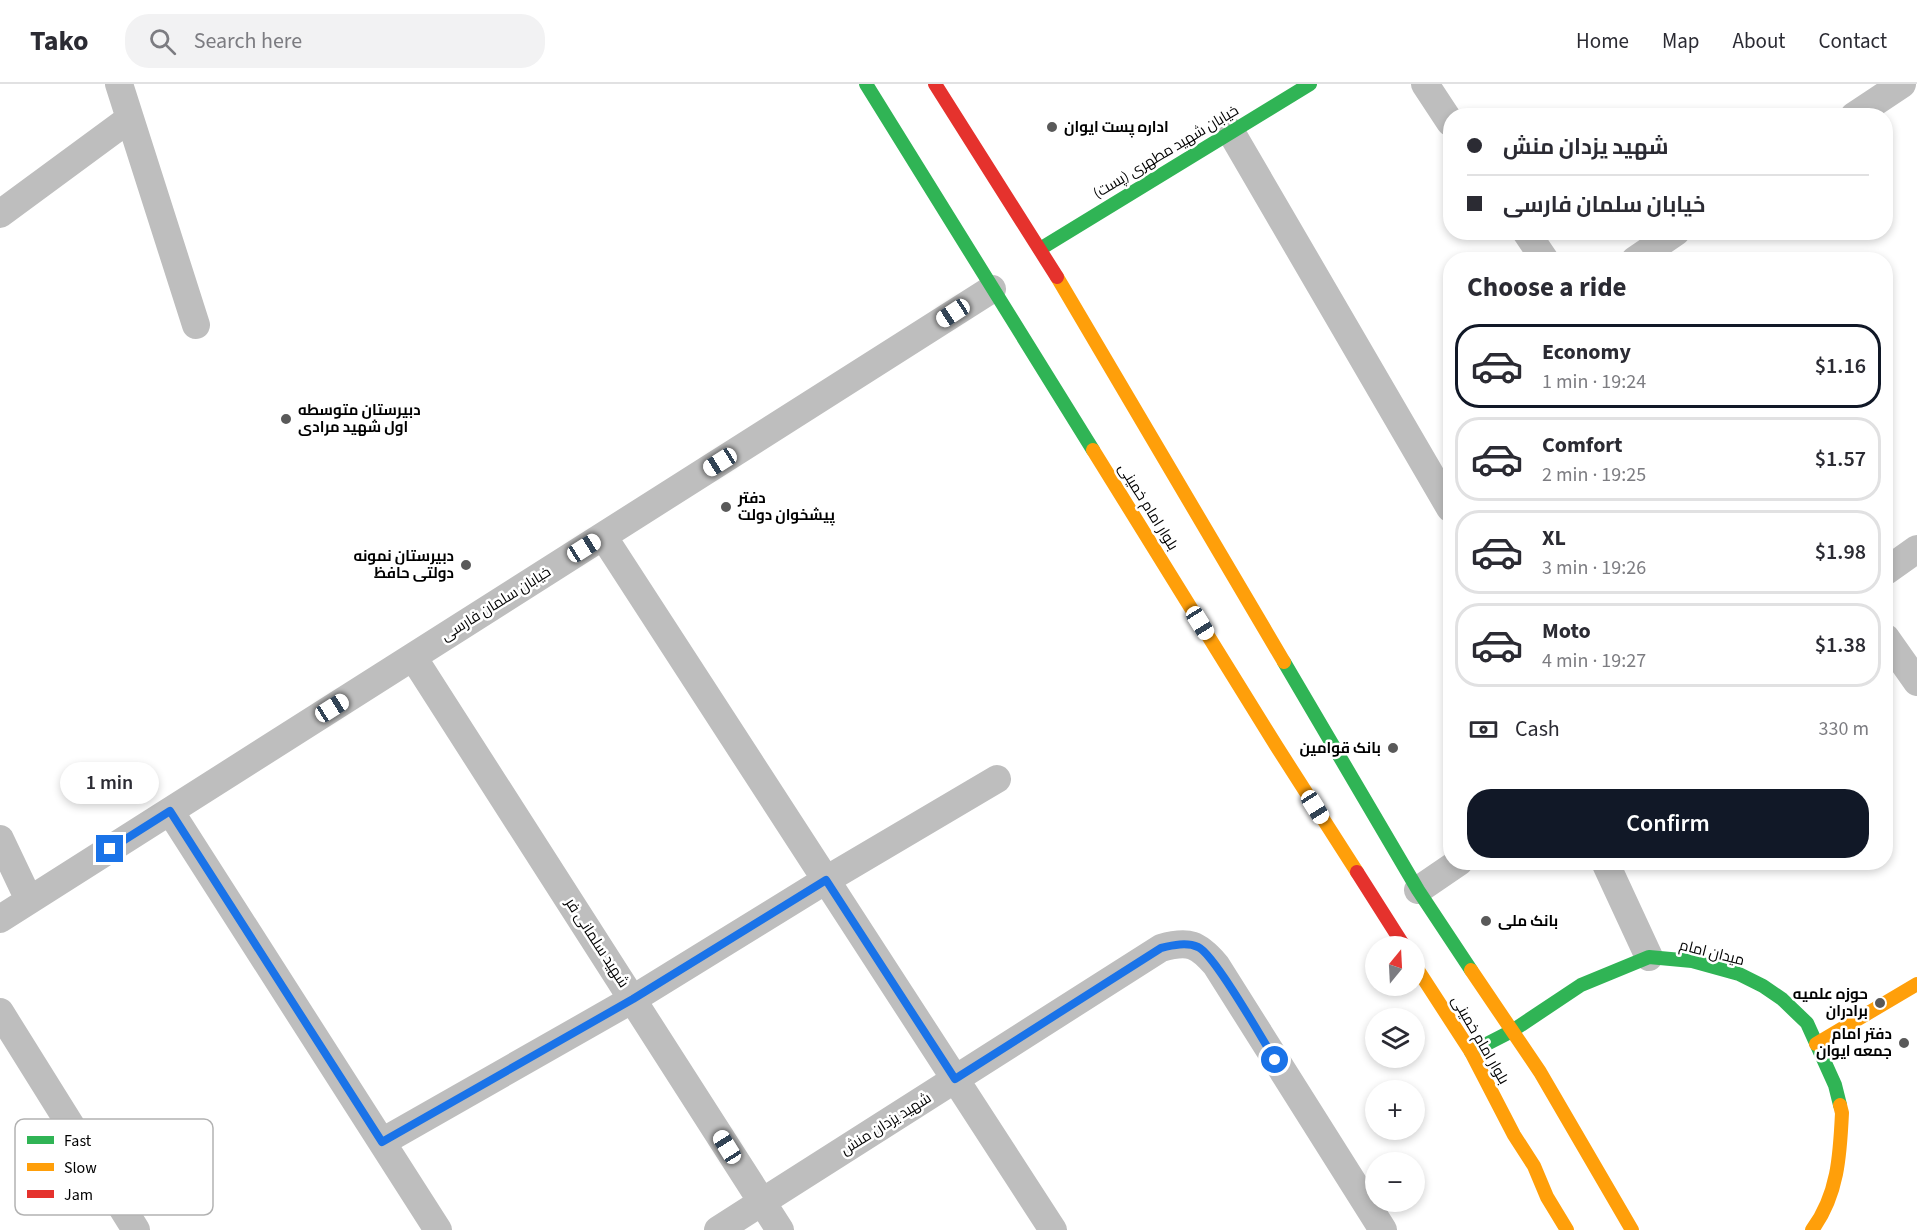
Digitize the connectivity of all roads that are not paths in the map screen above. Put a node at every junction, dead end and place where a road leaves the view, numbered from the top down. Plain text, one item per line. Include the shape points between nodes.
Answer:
1 (119, 84) edge
2 (866, 84) edge
3 (934, 84) edge
4 (1310, 84) edge
5 (1425, 84) edge
6 (1902, 84) edge
7 (1866, 108) edge
8 (1443, 111) edge
9 (129, 119) junction
10 (1232, 132) junction
11 (0, 214) edge
12 (1664, 240) edge
13 (1040, 249) junction
14 (1647, 252) edge
15 (992, 289) junction
16 (196, 325) dead end
17 (1443, 496) edge
18 (603, 536) junction
19 (1917, 549) edge
20 (1893, 566) edge
21 (1893, 648) edge
22 (413, 657) junction
23 (1917, 682) edge
24 (996, 779) dead end
25 (170, 811) junction
26 (0, 838) edge
27 (1447, 870) edge
28 (1609, 870) edge
29 (826, 880) junction
30 (1418, 890) junction
31 (29, 900) junction
32 (0, 919) edge
33 (1398, 936) edge
34 (1649, 957) junction
35 (1425, 981) edge
36 (1917, 984) edge
37 (633, 999) junction
38 (0, 1012) edge
39 (1512, 1031) junction
40 (1816, 1044) junction
41 (1471, 1052) junction
42 (955, 1079) junction
43 (67, 1119) edge
44 (382, 1142) junction
45 (762, 1202) junction
46 (127, 1215) edge
47 (136, 1230) edge
48 (438, 1230) edge
49 (718, 1230) edge
50 (780, 1230) edge
51 (1053, 1230) edge
52 (1383, 1230) edge
53 (1567, 1230) edge
54 (1632, 1230) edge
55 (1812, 1230) edge

1 - 9 street
2 - 15 main road, بلوار امام خمینی
3 - 13 main road
4 - 10 main road, خیابان شهید مطهری (پست)
5 - 8 street
6 - 7 street
9 - 11 street
9 - 16 street
10 - 13 main road, خیابان شهید مطهری (پست)
10 - 17 street
12 - 14 street
13 - 30 main road
15 - 18 street, خیابان سلمان فارسی
15 - 33 main road, بلوار امام خمینی
18 - 22 street, خیابان سلمان فارسی
18 - 29 street
19 - 20 street
21 - 23 street
22 - 25 street, خیابان سلمان فارسی
22 - 37 street, شهید سلمانی فر
24 - 29 street
25 - 31 street, خیابان سلمان فارسی
25 - 44 street
26 - 31 street
27 - 30 street
28 - 34 street
29 - 37 street
29 - 42 street
30 - 39 main road
31 - 32 street, خیابان سلمان فارسی
34 - 39 main road, میدان امام via 1581,985
34 - 40 main road, میدان امام via 1692,961 1748,978 1795,1011 1807,1023
35 - 41 main road, بلوار امام خمینی
36 - 40 main road
37 - 44 street
37 - 45 street, شهید سلمانی فر
38 - 43 street
39 - 41 main road, میدان امام
39 - 54 main road
40 - 55 main road, میدان امام via 1835,1085 1842,1113 1836,1179 1821,1218
41 - 53 main road, بلوار امام خمینی
42 - 45 street, شهید یزدان منش
42 - 51 street
42 - 52 street, شهید یزدان منش via 1161,948 1196,946 1216,965
44 - 48 street
45 - 49 street, شهید یزدان منش
45 - 50 street, شهید سلمانی فر
46 - 47 street

